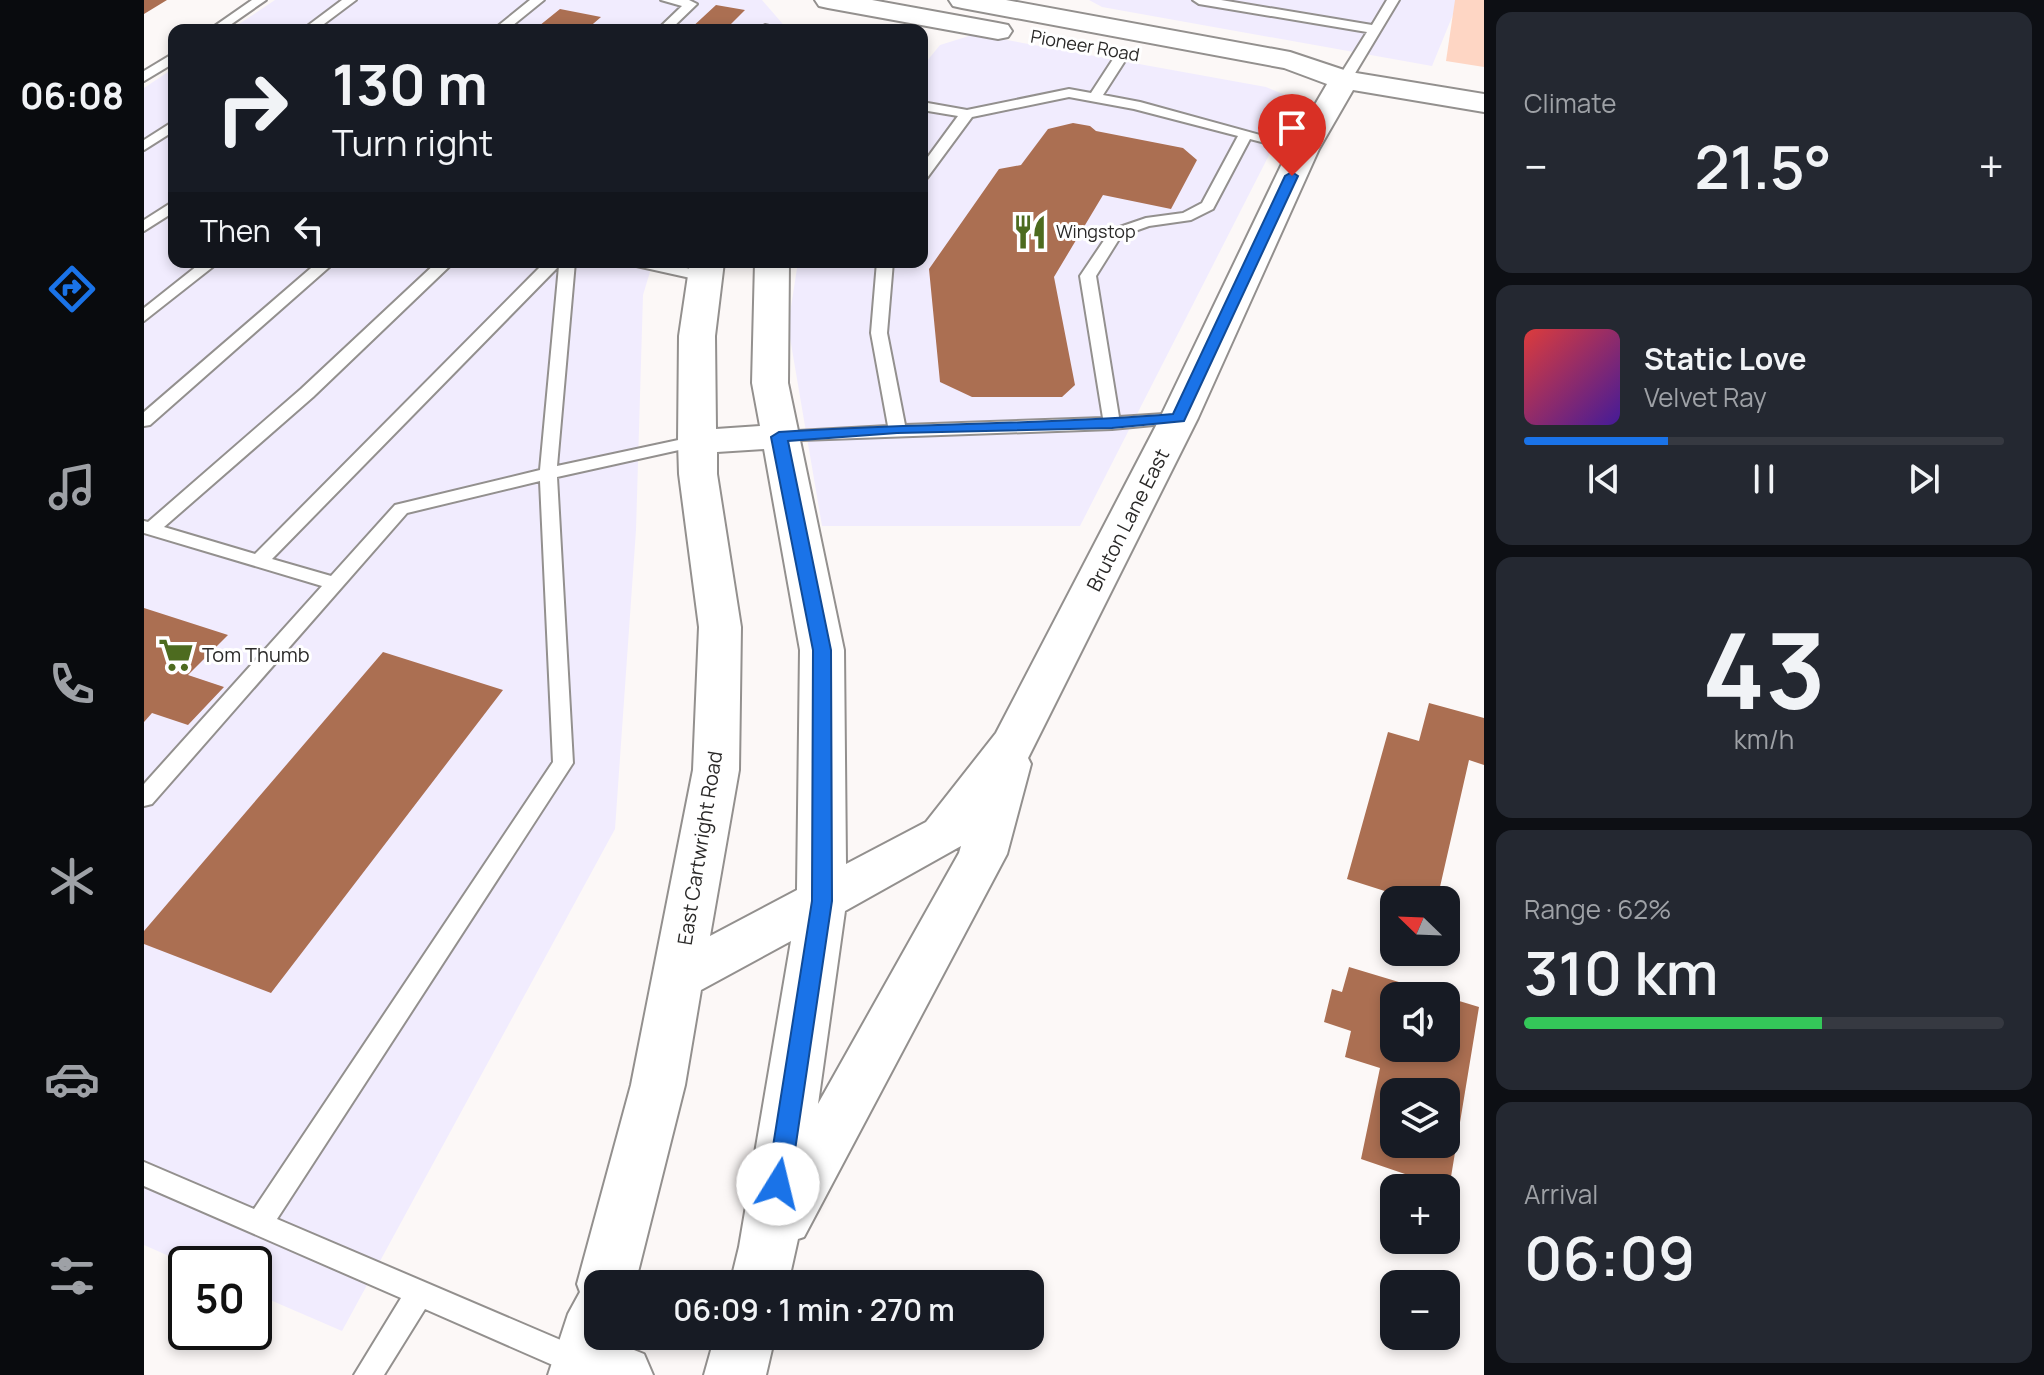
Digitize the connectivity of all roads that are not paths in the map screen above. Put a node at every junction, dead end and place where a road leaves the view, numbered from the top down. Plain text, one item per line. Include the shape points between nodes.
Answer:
1 (260, 0) edge
2 (350, 0) edge
3 (538, 0) edge
4 (667, 0) edge
5 (828, 0) edge
6 (1199, 0) edge
7 (1393, 0) edge
8 (882, 14) edge
9 (945, 15) edge
10 (224, 24) edge
11 (316, 24) edge
12 (507, 24) edge
13 (669, 24) edge
14 (1375, 29) junction
15 (1124, 53) junction
16 (168, 61) edge
17 (144, 77) edge
18 (1344, 80) junction
19 (1095, 97) junction
20 (1484, 103) edge
21 (928, 107) edge
22 (967, 114) junction
23 (168, 129) edge
24 (1245, 136) junction
25 (144, 146) edge
26 (1304, 149) junction
27 (928, 167) edge
28 (168, 209) edge
29 (144, 227) edge
30 (204, 268) edge
31 (320, 268) edge
32 (440, 268) edge
33 (548, 268) edge
34 (566, 268) edge
35 (772, 268) edge
36 (884, 268) edge
37 (705, 269) edge
38 (144, 316) edge
39 (1179, 418) junction
40 (144, 421) edge
41 (1112, 424) junction
42 (897, 428) junction
43 (779, 437) junction
44 (697, 441) junction
45 (548, 473) junction
46 (147, 528) edge
47 (259, 561) junction
48 (337, 584) junction
49 (1014, 743) junction
50 (144, 798) edge
51 (822, 901) junction
52 (678, 978) junction
53 (144, 1174) edge
54 (259, 1223) junction
55 (764, 1266) edge
56 (610, 1270) edge
57 (419, 1294) junction
58 (741, 1350) edge
59 (595, 1357) edge
60 (368, 1375) edge
61 (735, 1375) edge

1 - 10 lane
2 - 11 lane
3 - 12 lane
4 - 13 lane via 691,4
5 - 8 main road, Pioneer Road
6 - 14 lane
7 - 14 lane
8 - 9 main road, Pioneer Road
9 - 15 main road, Pioneer Road
9 - 18 main road, Pioneer Road via 1290,61
14 - 18 lane
15 - 18 main road, Pioneer Road via 1283,81
15 - 19 lane
16 - 17 lane
18 - 20 main road, Pioneer Road
18 - 26 main road, Bruton Lane East
19 - 22 lane via 1069,93
19 - 24 lane
21 - 22 lane
22 - 27 lane
23 - 25 lane
24 - 26 lane
24 - 41 lane via 1208,206 1186,217 1146,222 1116,233 1088,276
26 - 39 main road, Bruton Lane East
28 - 29 lane
30 - 38 lane
31 - 40 lane
32 - 46 lane via 307,393
33 - 47 lane
34 - 45 lane
35 - 43 main road via 770,383
36 - 42 lane via 879,333
37 - 44 main road, East Cartwright Road via 697,336
39 - 41 lane
39 - 49 main road, Bruton Lane East
41 - 42 lane
42 - 43 lane
43 - 44 main road
43 - 51 main road via 822,650
44 - 45 lane
44 - 52 main road, East Cartwright Road via 720,627 717,754
45 - 48 lane via 401,509
45 - 54 lane via 563,763
46 - 47 lane
47 - 48 lane
48 - 50 lane
49 - 51 main road, Bruton Lane East via 943,835
49 - 55 main road, Bruton Lane East via 983,854
51 - 52 main road, Bruton Lane East
51 - 55 main road
52 - 56 main road, East Cartwright Road via 658,1085
53 - 54 lane
54 - 57 lane
57 - 59 lane
57 - 60 lane
58 - 61 main road

